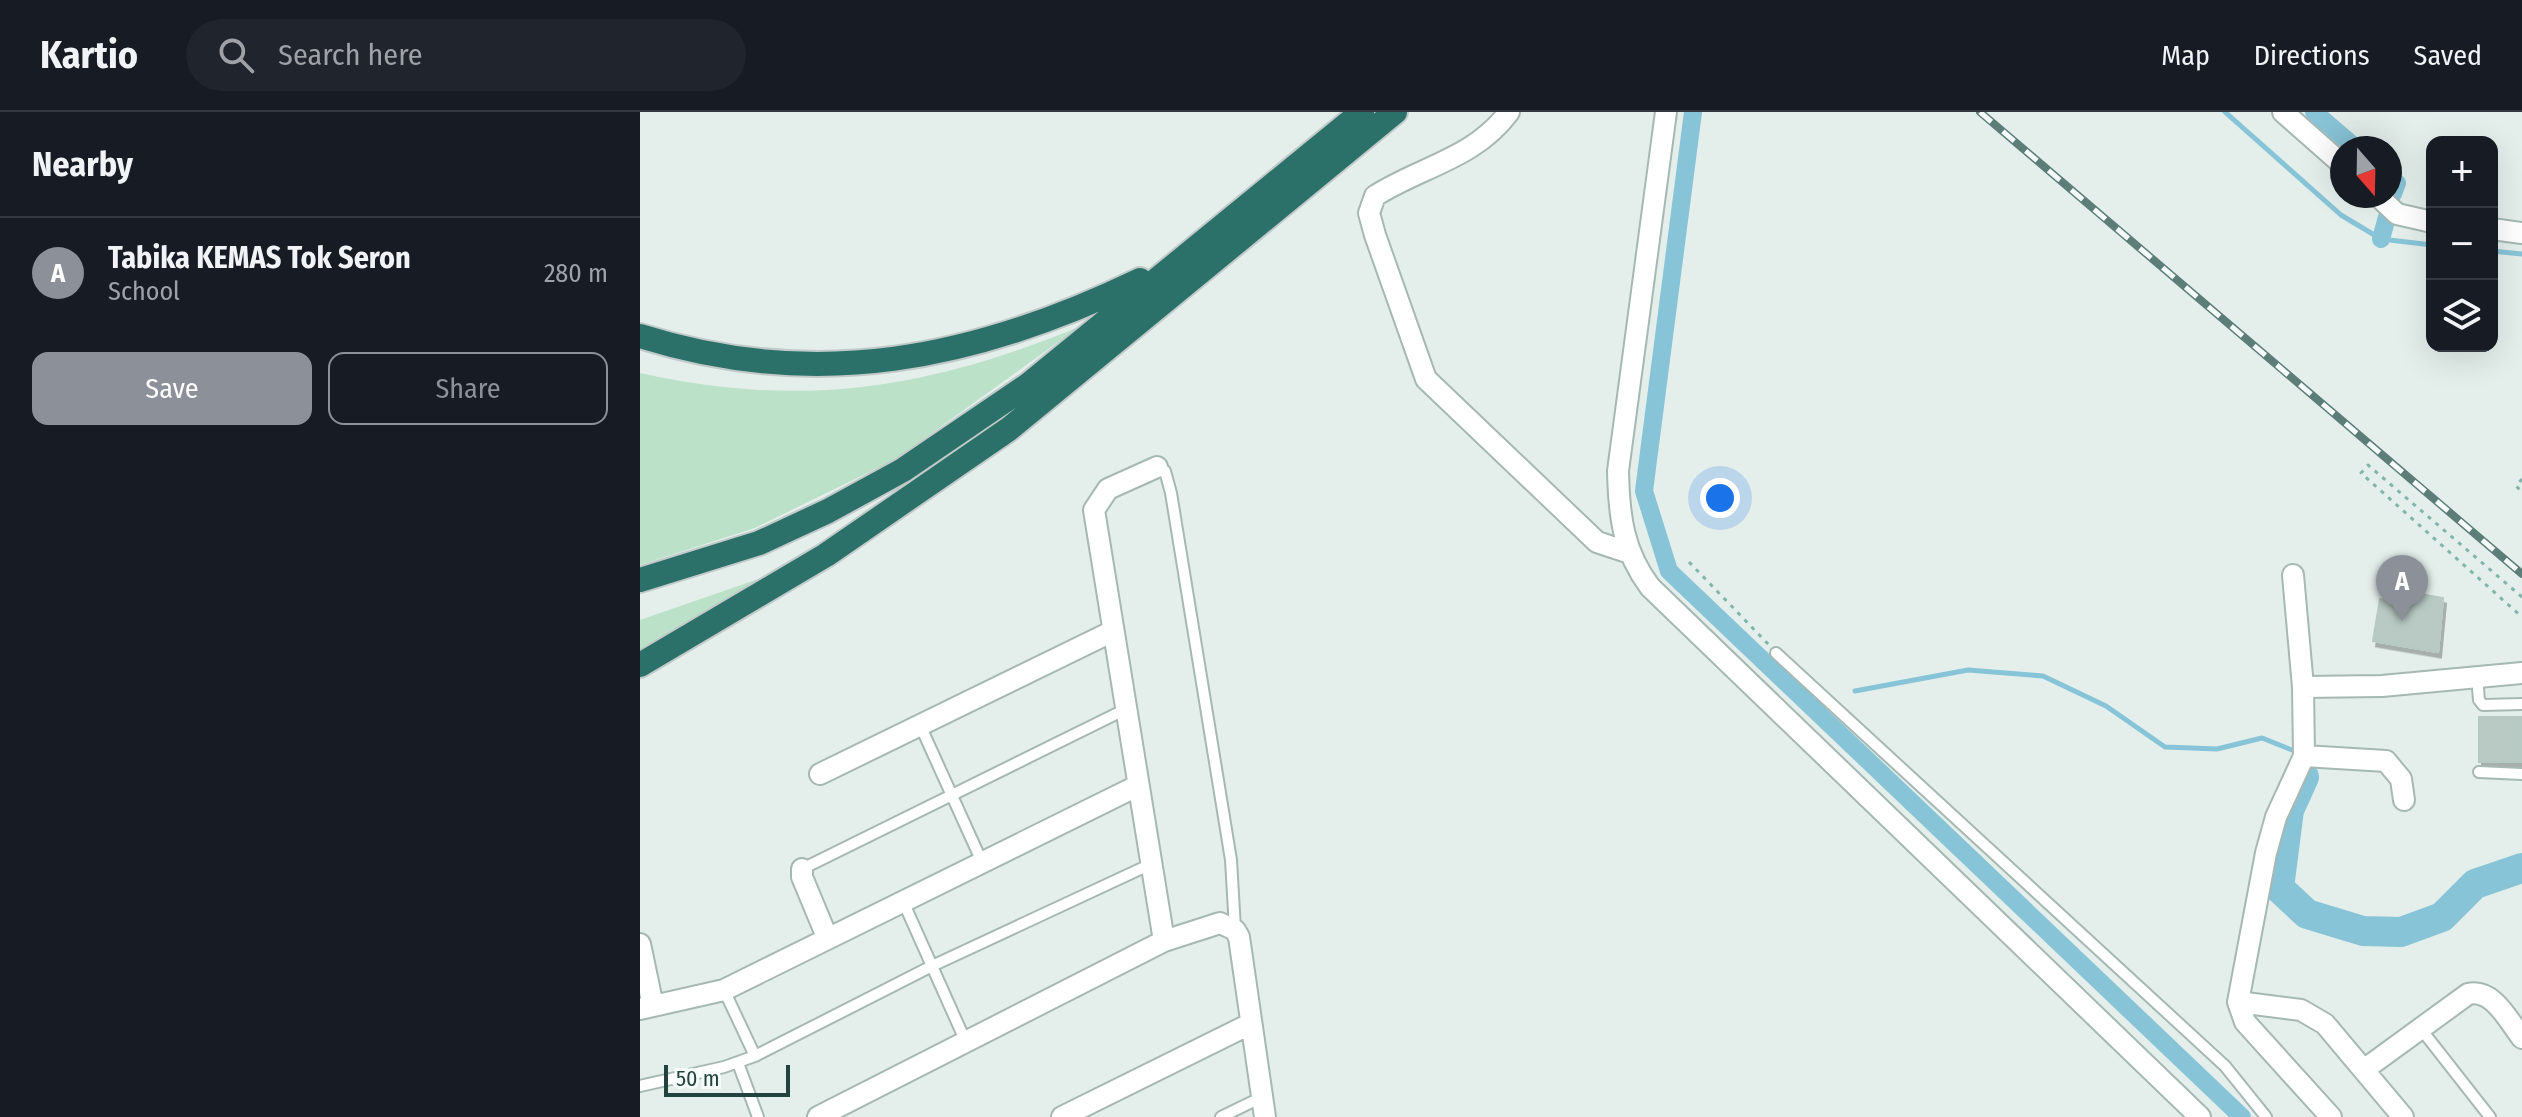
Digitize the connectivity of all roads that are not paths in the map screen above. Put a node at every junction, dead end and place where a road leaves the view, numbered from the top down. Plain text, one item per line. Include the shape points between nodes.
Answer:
1 (1362, 112) edge
2 (1395, 112) edge
3 (1509, 112) edge
4 (1666, 112) edge
5 (2283, 112) edge
6 (2330, 153) edge
7 (2391, 208) edge
8 (2426, 221) edge
9 (2498, 230) edge
10 (2522, 233) edge
11 (1176, 263) junction
12 (1180, 290) junction
13 (640, 336) edge
14 (1157, 467) joint
15 (1627, 552) junction
16 (2293, 575) dead end
17 (640, 580) edge
18 (640, 596) edge
19 (1111, 632) junction
20 (1776, 653) road end
21 (640, 665) edge
22 (2522, 673) edge
23 (2477, 677) junction
24 (2303, 687) junction
25 (2522, 704) edge
26 (1124, 710) junction
27 (920, 725) junction
28 (2304, 756) junction
29 (2479, 772) dead end
30 (820, 774) dead end
31 (2522, 774) edge
32 (1137, 786) junction
33 (953, 794) junction
34 (2404, 800) dead end
35 (982, 862) junction
36 (1151, 864) junction
37 (802, 869) joint
38 (902, 899) junction
39 (1235, 930) junction
40 (827, 937) junction
41 (1164, 941) junction
42 (640, 944) edge
43 (932, 966) junction
44 (724, 990) junction
45 (2238, 1002) junction
46 (646, 1008) edge
47 (1250, 1024) junction
48 (2421, 1029) junction
49 (2522, 1038) edge
50 (965, 1040) junction
51 (755, 1056) junction
52 (738, 1063) junction
53 (2365, 1069) junction
54 (640, 1086) edge
55 (1264, 1107) edge
56 (843, 1112) edge
57 (2320, 1113) edge
58 (758, 1117) edge
59 (818, 1117) edge
60 (1062, 1117) edge
61 (1221, 1117) edge
62 (2200, 1117) edge
63 (2266, 1117) edge
64 (2403, 1117) edge
65 (2490, 1117) edge

1 - 11 highway
2 - 12 highway
3 - 15 street via 1489,137 1461,156 1375,196 1369,213 1426,379 1597,542
4 - 15 street via 1618,471
5 - 6 street
7 - 8 street
9 - 10 street
11 - 13 highway via 1088,306 1016,333 921,358 792,366 681,349
11 - 17 highway via 1028,385 903,470 759,543
12 - 18 highway via 1041,400 905,486 761,558
12 - 21 highway via 1009,429 826,555
14 - 19 street via 1108,489 1094,510
14 - 39 lane via 1165,471 1171,493 1231,860
15 - 62 street via 1650,587
16 - 24 street
19 - 26 street
19 - 27 street
20 - 63 lane via 2225,1066
22 - 23 street
23 - 24 street
23 - 25 lane via 2483,705
24 - 28 street
26 - 32 street
26 - 33 lane
27 - 30 street
27 - 33 lane
28 - 34 street via 2386,761 2401,779
28 - 45 street via 2269,841
29 - 31 lane
32 - 35 street
32 - 36 street
33 - 35 lane
33 - 37 lane
35 - 38 street
36 - 41 street
36 - 43 lane
37 - 40 street
38 - 40 street
38 - 43 lane
39 - 41 street via 1226,923 1213,924
39 - 47 street
40 - 44 street
41 - 50 street
42 - 46 street
43 - 50 lane
43 - 51 lane
44 - 46 street
44 - 51 lane
45 - 53 street via 2313,1016
45 - 57 street via 2245,1022
47 - 55 street
47 - 60 street
48 - 49 street via 2468,994 2487,995
48 - 53 street
48 - 65 lane
50 - 56 street
51 - 52 lane
52 - 54 lane
52 - 58 lane
53 - 64 street
55 - 61 lane
56 - 59 street

